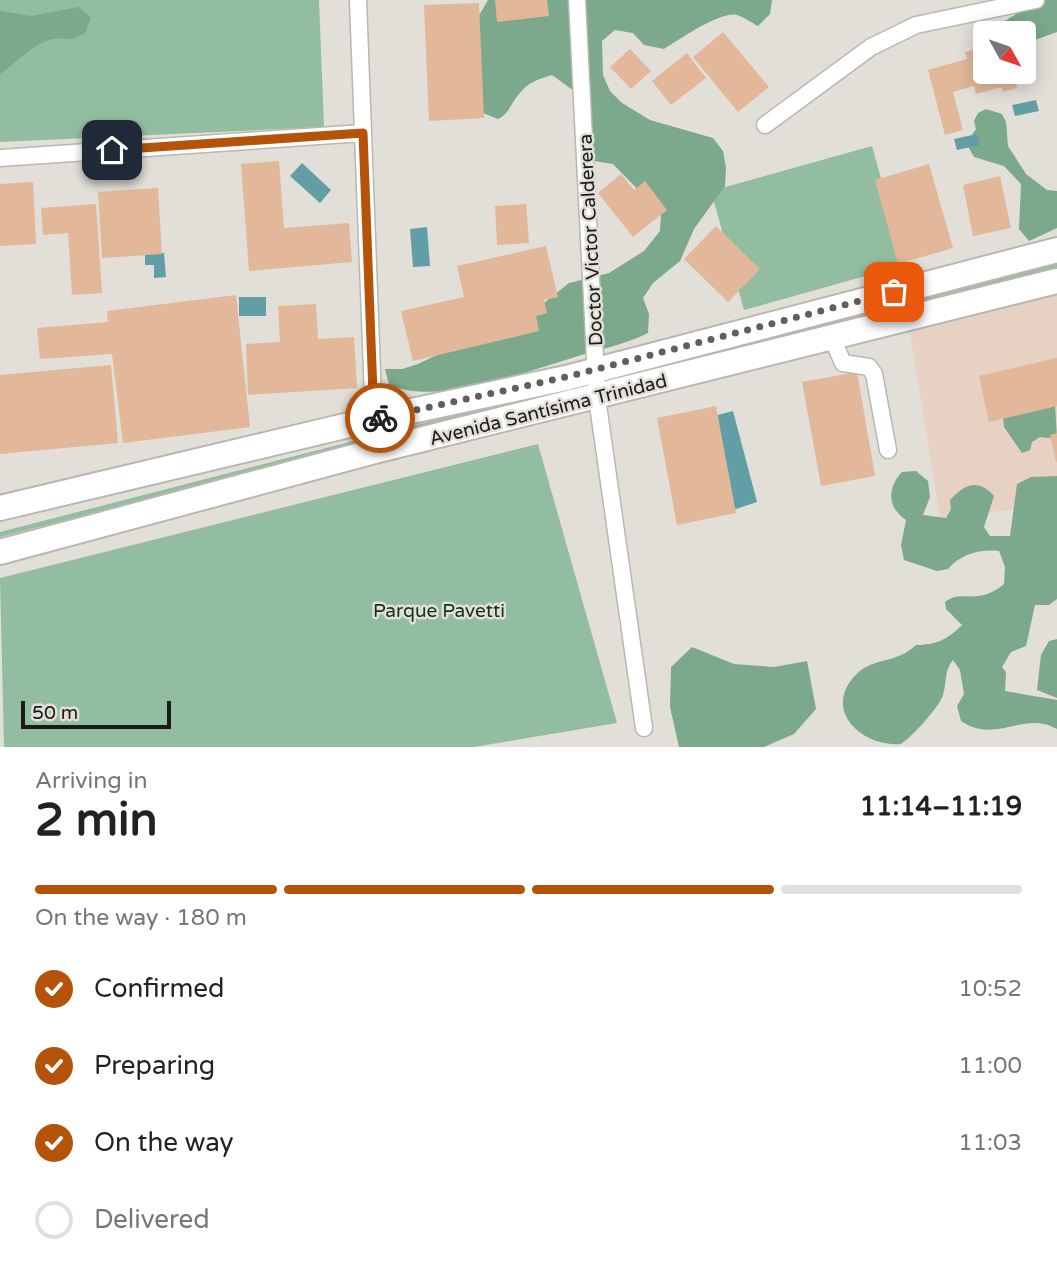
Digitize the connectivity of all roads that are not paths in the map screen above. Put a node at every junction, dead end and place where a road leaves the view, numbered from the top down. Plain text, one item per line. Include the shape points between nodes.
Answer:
1 (358, 0) edge
2 (577, 0) edge
3 (1036, 0) edge
4 (765, 125) dead end
5 (363, 133) junction
6 (0, 158) edge
7 (1057, 250) edge
8 (1057, 281) edge
9 (832, 338) junction
10 (597, 368) junction
11 (597, 398) junction
12 (374, 419) junction
13 (888, 450) dead end
14 (375, 451) junction
15 (0, 508) edge
16 (0, 552) edge
17 (644, 728) dead end

1 - 5 street
2 - 10 street, Doctor Victor Calderera
3 - 4 street via 916,25 871,47
5 - 6 street
5 - 12 street
7 - 10 main road, Avenida Santísima Trinidad
8 - 9 main road, Avenida Santísima Trinidad
9 - 11 main road, Avenida Santísima Trinidad
9 - 13 street via 843,363 869,367 874,374
10 - 11 street, Doctor Victor Calderera
10 - 12 main road, Avenida Santísima Trinidad
11 - 14 main road, Avenida Santísima Trinidad
11 - 17 street, Doctor Victor Calderera
12 - 14 street
12 - 15 main road, Avenida Santísima Trinidad
14 - 16 main road, Avenida Santísima Trinidad

